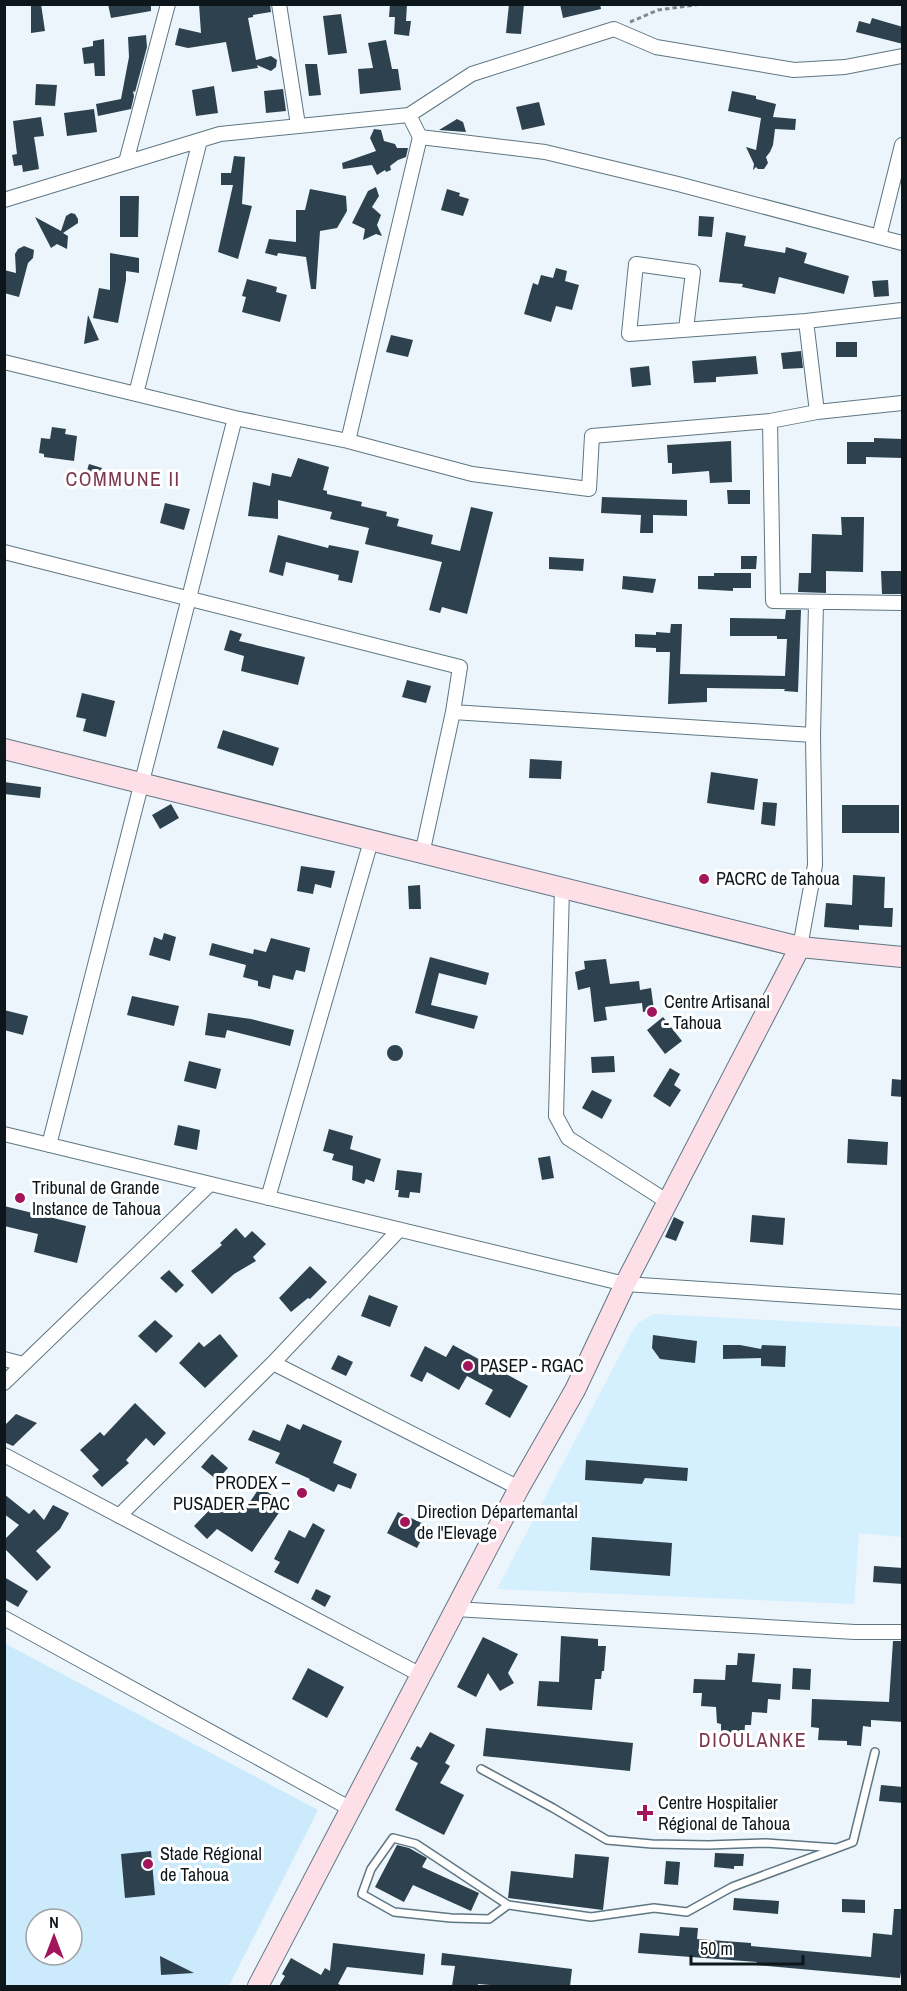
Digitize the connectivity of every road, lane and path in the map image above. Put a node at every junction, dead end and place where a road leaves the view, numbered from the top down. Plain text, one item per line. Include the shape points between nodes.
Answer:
1 (168, 4) edge
2 (279, 4) edge
3 (664, 4) edge
4 (702, 4) edge
5 (658, 10) junction
6 (614, 28) junction
7 (903, 56) edge
8 (409, 115) junction
9 (298, 125) junction
10 (420, 137) junction
11 (200, 140) junction
12 (903, 145) edge
13 (126, 162) junction
14 (4, 200) edge
15 (879, 237) junction
16 (903, 243) edge
17 (903, 310) edge
18 (806, 321) junction
19 (686, 329) junction
20 (4, 362) edge
21 (136, 394) junction
22 (903, 403) edge
23 (817, 412) junction
24 (235, 418) junction
25 (770, 422) junction
26 (348, 441) junction
27 (4, 552) edge
28 (189, 600) junction
29 (816, 603) junction
30 (903, 603) edge
31 (453, 712) junction
32 (813, 735) junction
33 (4, 749) edge
34 (141, 783) junction
35 (371, 841) junction
36 (422, 854) junction
37 (562, 888) junction
38 (800, 947) junction
39 (903, 957) edge
40 (4, 1134) edge
41 (49, 1144) junction
42 (210, 1184) junction
43 (268, 1198) junction
44 (668, 1202) junction
45 (399, 1230) junction
46 (625, 1284) junction
47 (903, 1302) edge
48 (4, 1359) edge
49 (273, 1363) junction
50 (23, 1364) junction
51 (4, 1383) edge
52 (4, 1455) edge
53 (519, 1488) junction
54 (119, 1516) junction
55 (455, 1609) junction
56 (4, 1618) edge
57 (903, 1632) edge
58 (421, 1675) junction
59 (875, 1752) dead end
60 (480, 1769) dead end
61 (351, 1809) junction
62 (837, 1848) junction
63 (508, 1905) junction
64 (258, 1986) edge

1 - 13 street
2 - 9 street
3 - 5 path
4 - 5 path
5 - 6 path
6 - 7 street via 656,47 794,70 846,67
6 - 8 street via 472,74
8 - 9 street
8 - 10 street
9 - 11 street
10 - 15 street via 545,152
10 - 26 street
11 - 13 street
11 - 21 street
12 - 15 street
13 - 14 street
15 - 16 street
17 - 18 street
18 - 19 street
18 - 23 street
19 - 19 street via 693,272 636,264 629,334
20 - 21 street
21 - 24 street
22 - 23 street
23 - 25 street
24 - 26 street
24 - 28 street
25 - 26 street via 592,436 589,489 472,474
25 - 29 street via 773,601
27 - 28 street
28 - 31 street via 460,667
28 - 34 street
29 - 30 street
29 - 32 street
31 - 32 street
31 - 36 street
32 - 38 street via 815,865
33 - 34 street
34 - 35 street
34 - 41 street
35 - 36 street
35 - 43 street
36 - 37 street
37 - 38 street
37 - 44 street via 556,1116 568,1138
38 - 39 street
38 - 44 street
40 - 41 street
41 - 42 street
42 - 43 street
42 - 50 street
43 - 45 street
44 - 46 street
45 - 46 street
45 - 49 street
46 - 47 street
46 - 53 street via 575,1390
48 - 50 street
49 - 53 street
49 - 54 street
50 - 51 street
52 - 54 street
53 - 55 street
54 - 58 street
55 - 57 street
55 - 58 street
56 - 61 street
58 - 61 street
59 - 62 lane via 853,1842
60 - 62 lane via 607,1840
61 - 64 street
62 - 63 lane via 732,1887 687,1912 654,1908 591,1917
63 - 63 lane via 416,1844 393,1838 371,1869 362,1894 394,1912 451,1917 489,1919

